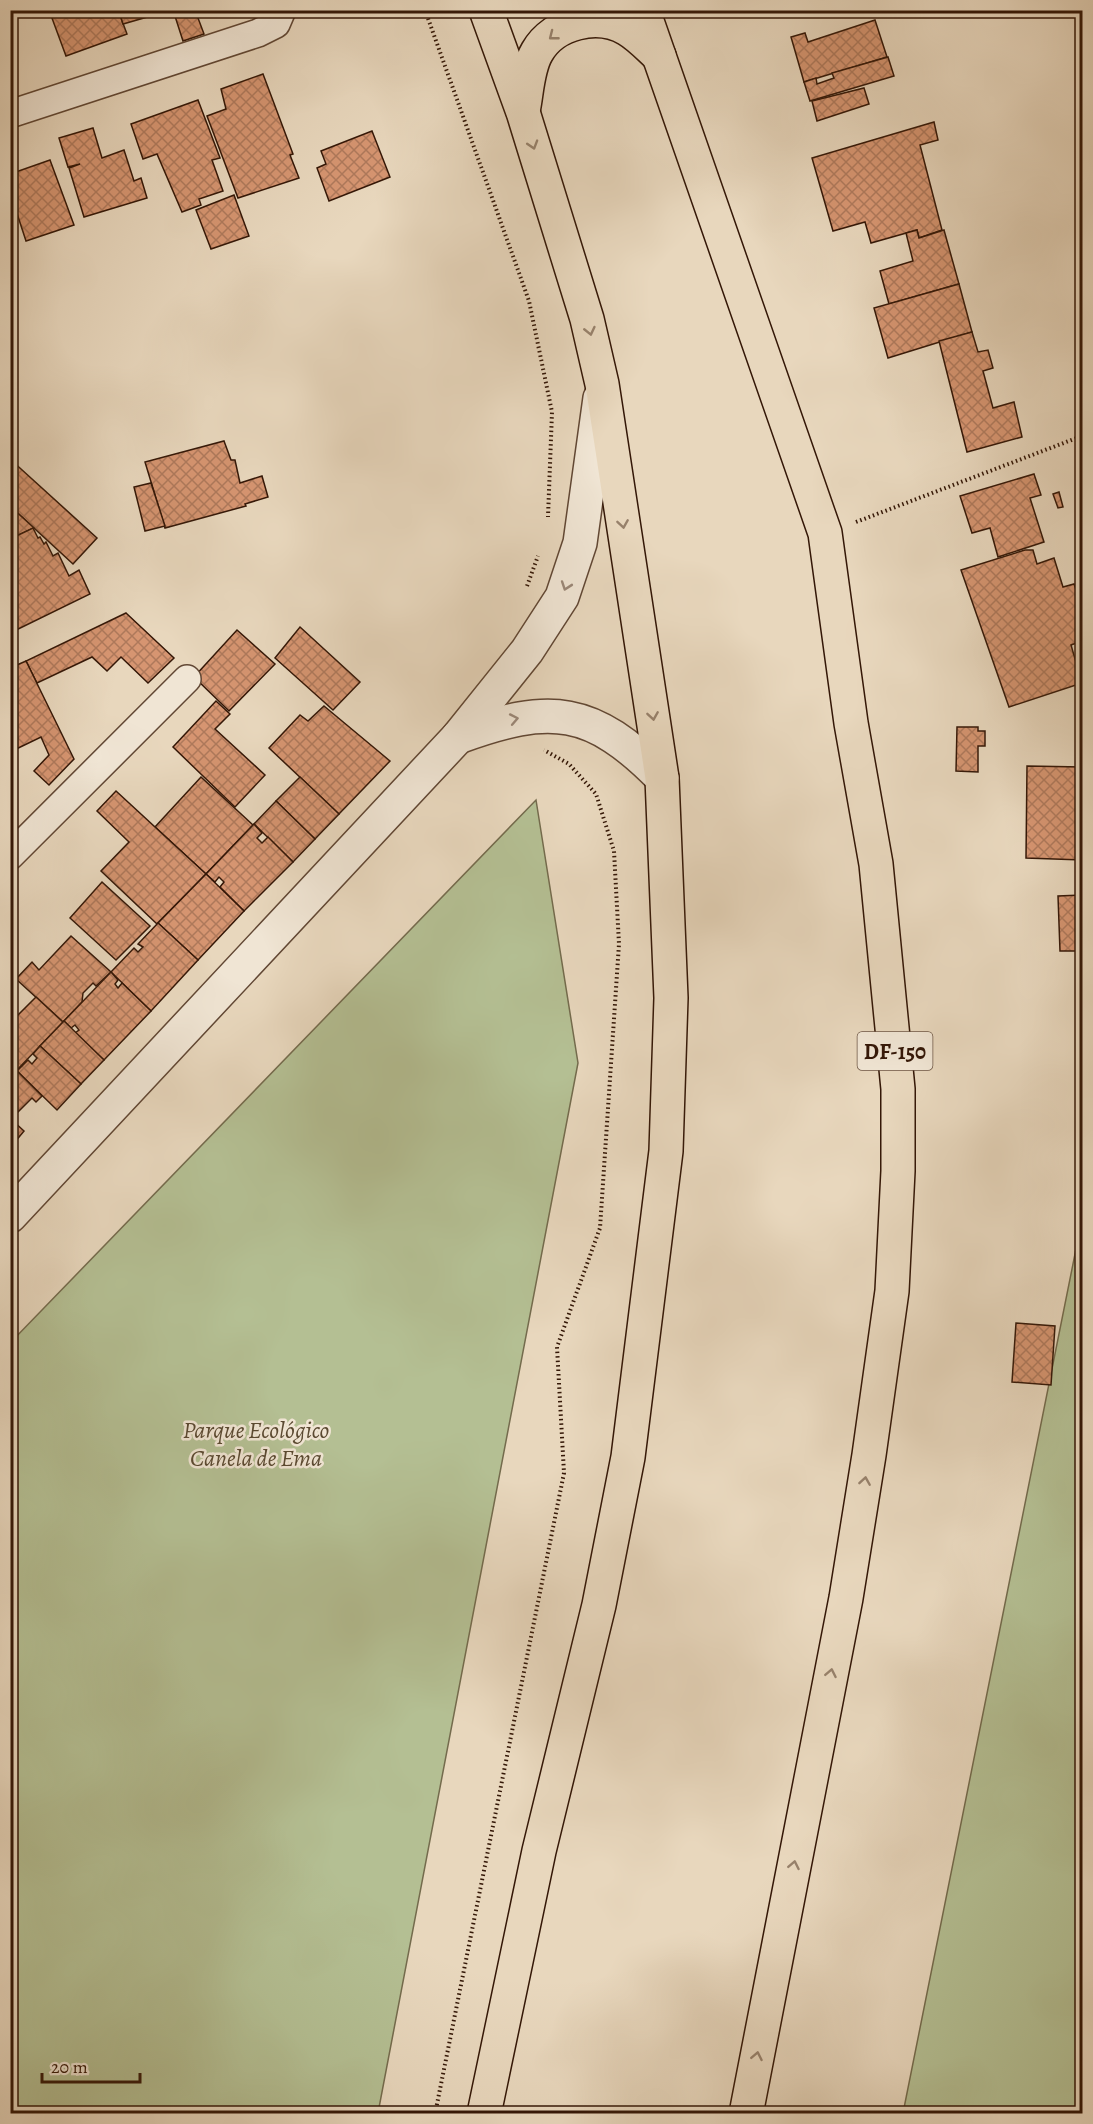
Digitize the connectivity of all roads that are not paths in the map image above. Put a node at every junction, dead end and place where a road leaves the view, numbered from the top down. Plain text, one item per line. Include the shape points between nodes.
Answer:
1 (282, 10) edge
2 (486, 10) edge
3 (643, 10) edge
4 (659, 56) junction
5 (523, 112) junction
6 (10, 114) edge
7 (602, 384) junction
8 (186, 679) dead end
9 (459, 736) junction
10 (662, 778) junction
11 (10, 856) edge
12 (10, 1216) edge
13 (484, 2114) edge
14 (746, 2114) edge

1 - 6 street via 276,24 258,33
2 - 5 main road
3 - 4 main road, DF-150
4 -> 5 main road via 626,28 605,22 573,24 537,52
14 -> 4 main road, DF-150 via 846,1598 869,1455 892,1291 898,1089 876,864 851,723 825,533
5 -> 7 main road via 587,319
7 -> 9 street via 580,543 562,597 527,651
7 -> 10 main road
8 - 11 street
9 -> 10 street via 518,717 553,714 578,719 612,733
9 - 12 street
10 - 13 main road via 671,998 666,1151 628,1457 599,1605 539,1851

